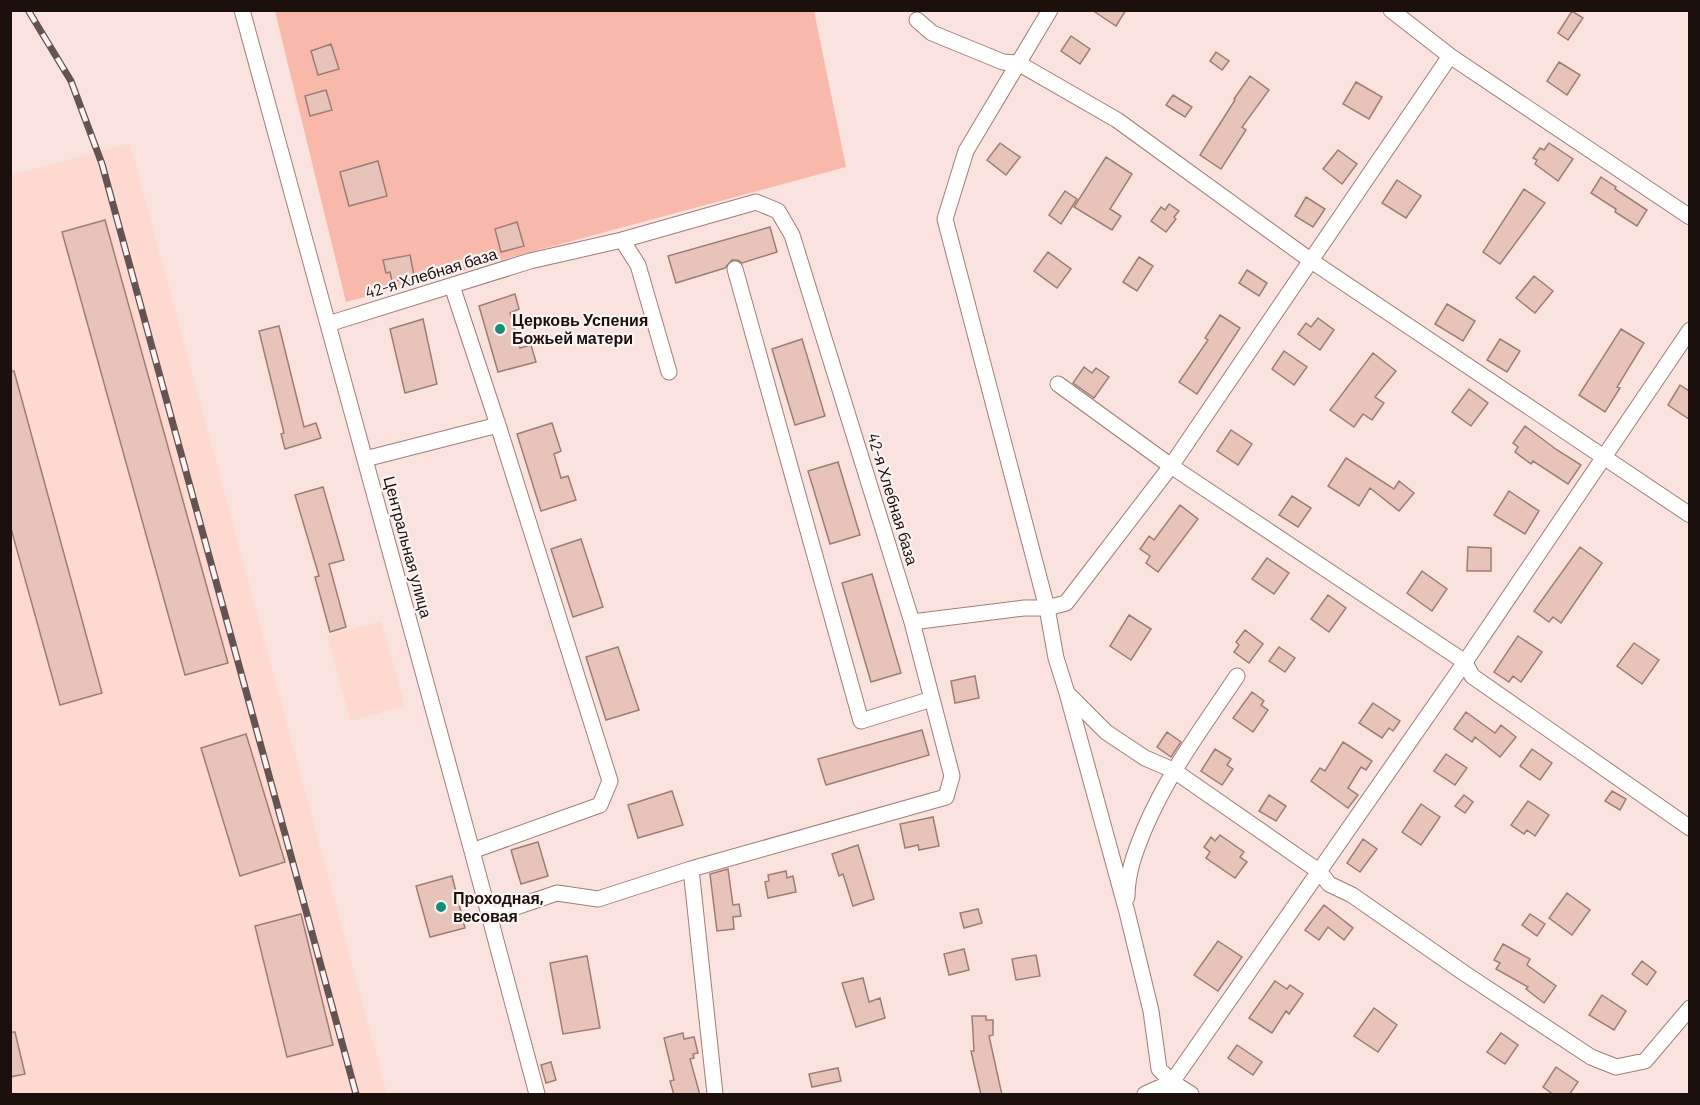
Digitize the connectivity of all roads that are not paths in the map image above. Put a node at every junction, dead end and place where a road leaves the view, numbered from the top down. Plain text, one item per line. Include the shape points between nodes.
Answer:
1 (242, 10) edge
2 (1050, 10) edge
3 (1391, 10) edge
4 (917, 20) dead end
5 (1450, 56) junction
6 (1018, 63) junction
7 (1689, 217) edge
8 (622, 240) junction
9 (1310, 261) junction
10 (735, 269) dead end
11 (452, 286) junction
12 (328, 324) junction
13 (1689, 330) edge
14 (669, 372) dead end
15 (1058, 384) dead end
16 (498, 425) junction
17 (1602, 456) junction
18 (365, 459) junction
19 (1171, 466) junction
20 (1689, 515) edge
21 (1047, 608) junction
22 (912, 622) junction
23 (1465, 662) junction
24 (1238, 676) dead end
25 (1067, 693) junction
26 (932, 699) junction
27 (1173, 770) junction
28 (1689, 828) edge
29 (472, 851) junction
30 (691, 869) junction
31 (1320, 872) junction
32 (1127, 912) junction
33 (490, 916) junction
34 (1689, 1008) edge
35 (1169, 1088) edge
36 (537, 1095) edge
37 (715, 1095) edge
38 (1145, 1095) edge
39 (1191, 1095) edge

1 - 12 street, Центральная улица
2 - 6 street
3 - 5 street
4 - 6 street via 932,33 1003,62
5 - 7 street
5 - 9 street
6 - 9 street via 1117,120
6 - 21 street via 966,151 945,219
8 - 11 street, 42-я Хлебная база via 530,261
8 - 14 street via 638,265
8 - 22 street, 42-я Хлебная база via 756,202 778,211 792,235
9 - 17 street
9 - 19 street
10 - 26 street via 861,721
11 - 12 street, 42-я Хлебная база
11 - 16 street
12 - 18 street, Центральная улица
13 - 17 street
15 - 19 street
16 - 18 street
16 - 29 street via 610,781 600,805
17 - 20 street
17 - 23 street
18 - 29 street, Центральная улица
19 - 21 street via 1066,603
19 - 23 street
21 - 22 street
21 - 25 street
22 - 26 street, 42-я Хлебная база
23 - 28 street via 1472,676
23 - 31 street
24 - 27 street
25 - 27 street via 1107,732 1145,758
25 - 32 street
26 - 30 street, 42-я Хлебная база via 952,776 946,797
27 - 31 street
27 - 32 street via 1135,852 1127,883
29 - 33 street, Центральная улица
30 - 33 street, 42-я Хлебная база via 598,899 557,893
30 - 37 street
31 - 34 street via 1329,884 1352,895 1571,1044 1616,1067 1645,1061
31 - 35 street
32 - 35 street via 1151,1011 1159,1069
33 - 36 street, Центральная улица
35 - 38 street
35 - 39 street

